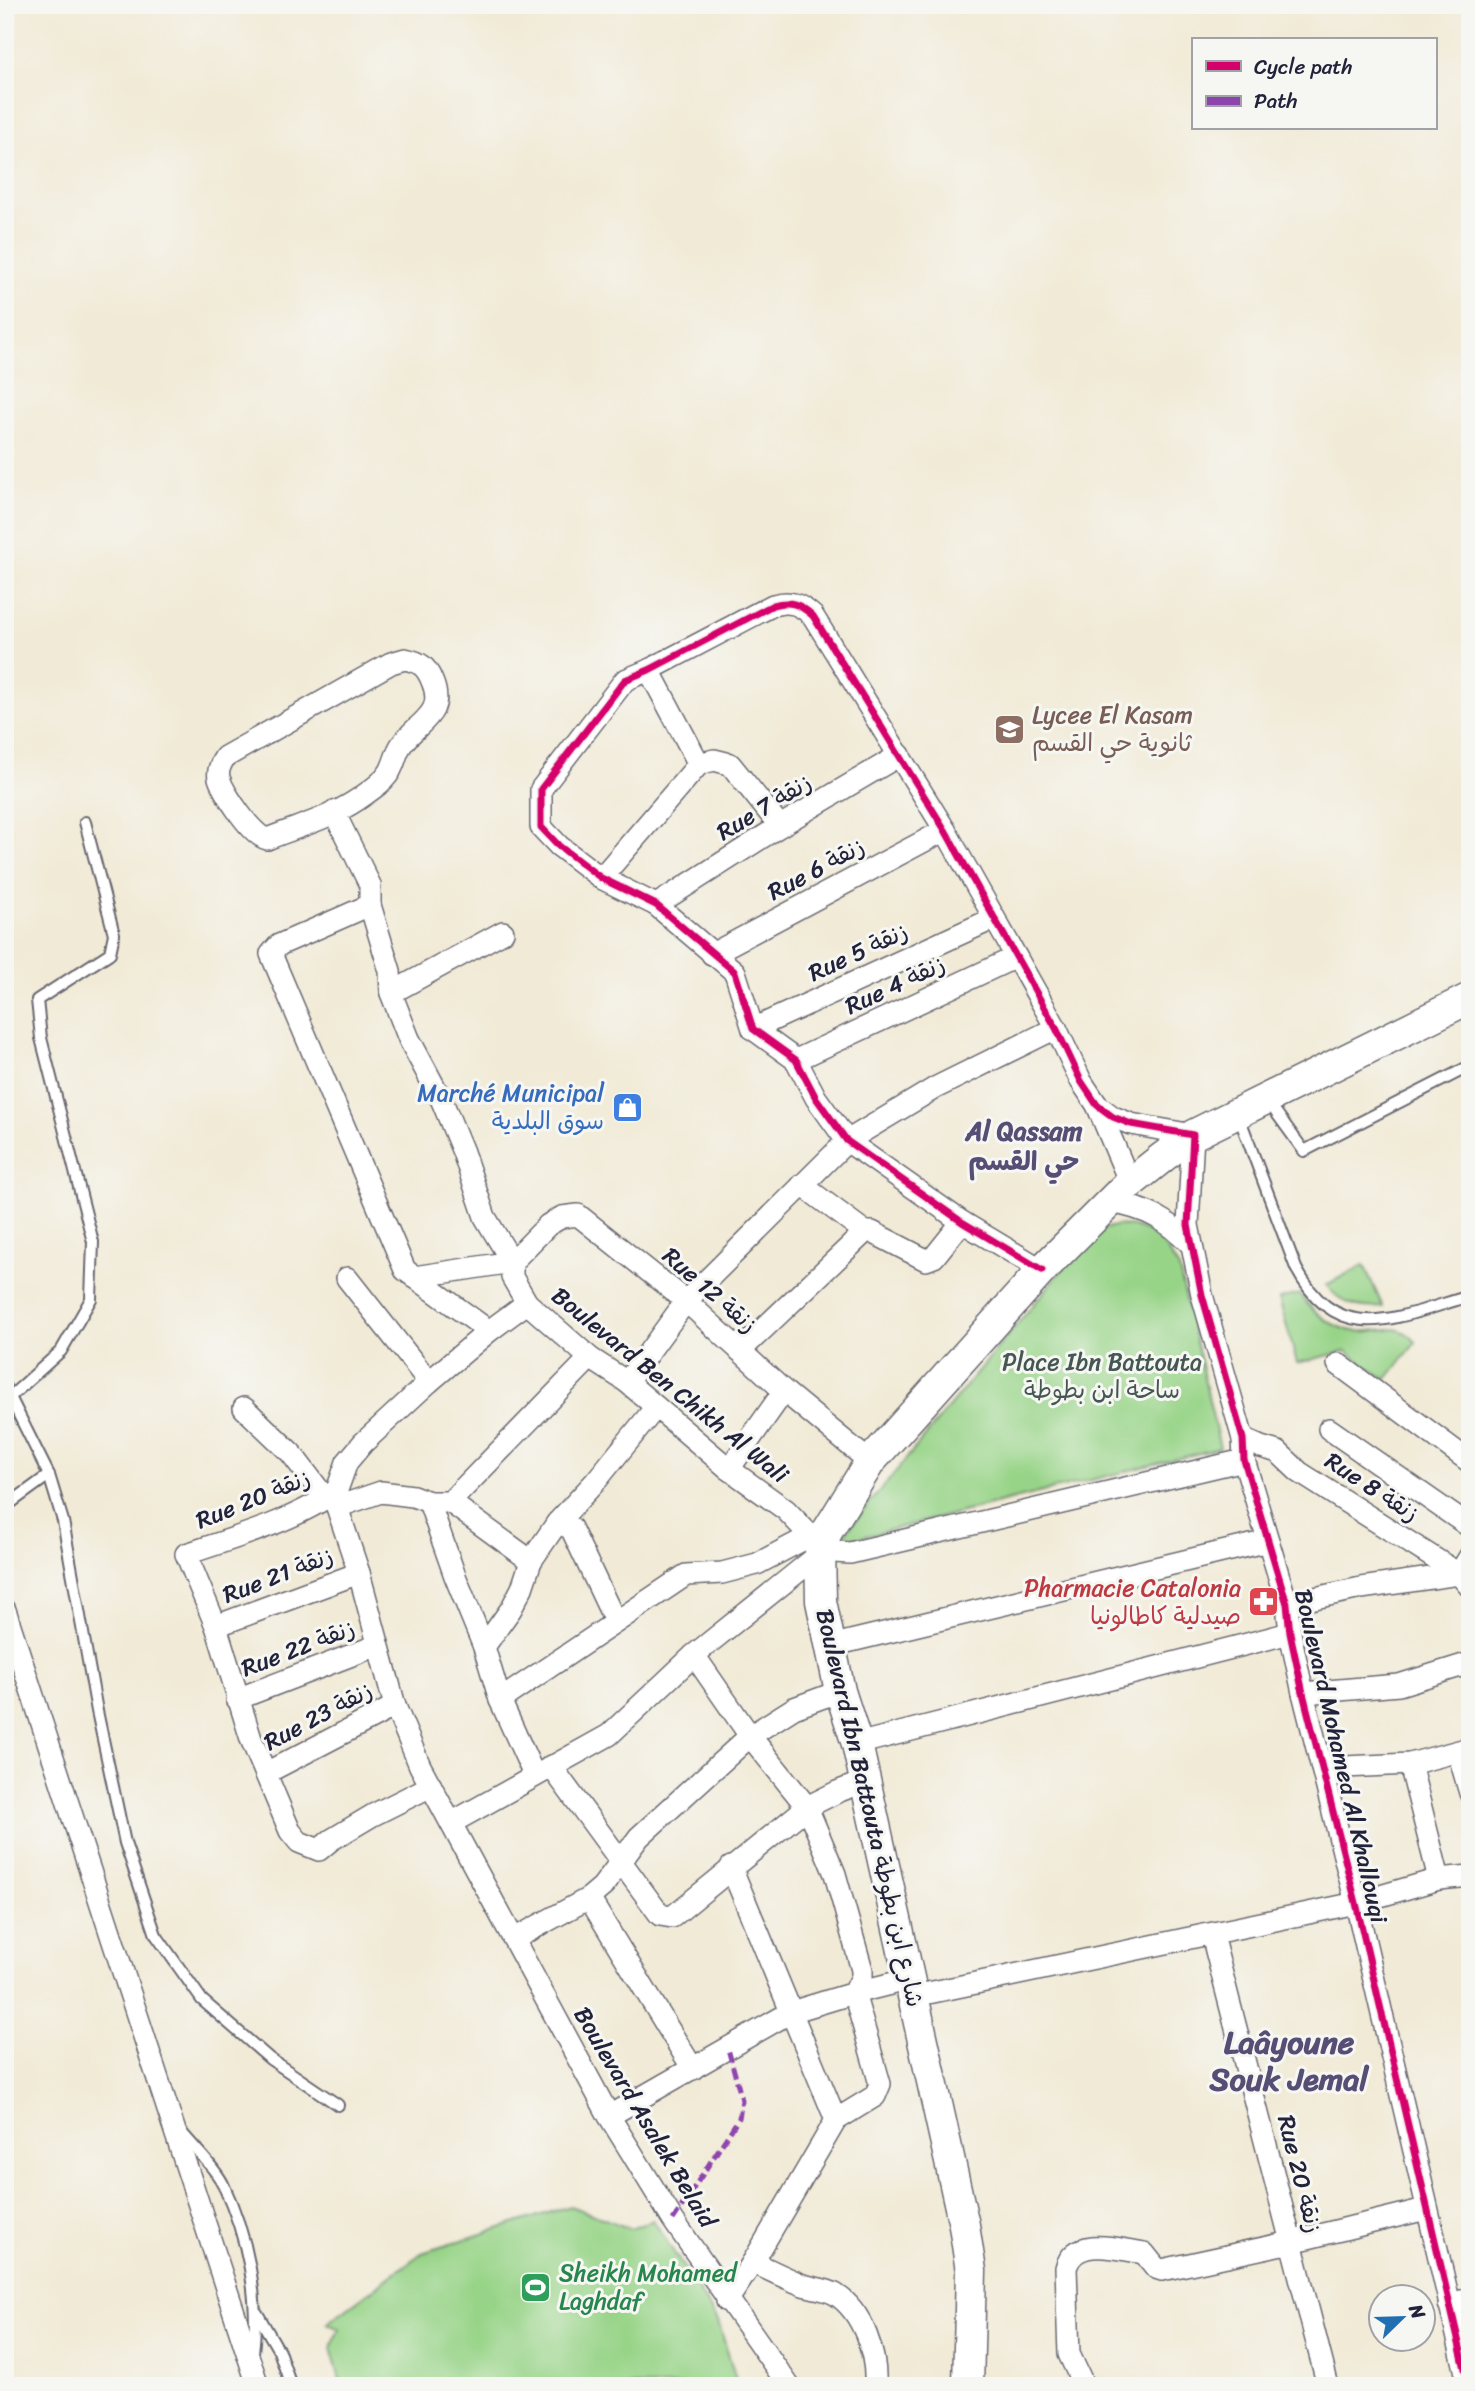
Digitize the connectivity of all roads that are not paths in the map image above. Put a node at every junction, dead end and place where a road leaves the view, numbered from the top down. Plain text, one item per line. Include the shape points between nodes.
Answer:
1 (649, 670) junction
2 (901, 755) junction
3 (699, 764) junction
4 (334, 813) junction
5 (85, 822) dead end
6 (780, 826) junction
7 (945, 830) junction
8 (601, 878) junction
9 (370, 905) junction
10 (656, 905) junction
11 (985, 922) dead end
12 (503, 932) dead end
13 (712, 954) junction
14 (1016, 957) junction
15 (391, 993) junction
16 (1470, 998) edge
17 (1056, 1028) junction
18 (753, 1029) junction
19 (796, 1060) junction
20 (1470, 1066) edge
21 (1266, 1099) junction
22 (1097, 1105) junction
23 (1237, 1113) junction
24 (1193, 1135) junction
25 (847, 1141) junction
26 (803, 1185) junction
27 (1120, 1193) junction
28 (962, 1222) junction
29 (865, 1232) junction
30 (1192, 1245) junction
31 (512, 1262) junction
32 (1042, 1270) junction
33 (414, 1277) junction
34 (347, 1278) dead end
35 (1470, 1296) edge
36 (686, 1301) junction
37 (527, 1303) junction
38 (489, 1331) junction
39 (740, 1351) junction
40 (590, 1358) junction
41 (1338, 1364) dead end
42 (429, 1382) junction
43 (627, 1382) junction
44 (785, 1391) junction
45 (8, 1392) edge
46 (656, 1407) junction
47 (244, 1408) dead end
48 (1329, 1429) dead end
49 (1242, 1438) junction
50 (1244, 1461) junction
51 (870, 1462) junction
52 (1470, 1462) edge
53 (729, 1469) junction
54 (49, 1475) junction
55 (333, 1499) junction
56 (439, 1503) junction
57 (5, 1507) edge
58 (557, 1523) junction
59 (1470, 1527) edge
60 (1268, 1541) junction
61 (817, 1545) junction
62 (531, 1561) junction
63 (1466, 1572) edge
64 (359, 1573) junction
65 (1287, 1604) junction
66 (5, 1610) edge
67 (615, 1621) junction
68 (216, 1626) junction
69 (1290, 1633) junction
70 (378, 1645) junction
71 (484, 1647) junction
72 (830, 1647) junction
73 (694, 1655) junction
74 (1470, 1663) edge
75 (840, 1690) junction
76 (1303, 1693) junction
77 (237, 1699) junction
78 (500, 1700) junction
79 (395, 1706) junction
80 (750, 1736) junction
81 (857, 1744) junction
82 (1464, 1750) edge
83 (1410, 1764) junction
84 (1322, 1769) junction
85 (542, 1770) junction
86 (266, 1773) junction
87 (865, 1781) junction
88 (431, 1786) junction
89 (1470, 1793) edge
90 (807, 1807) junction
91 (451, 1823) junction
92 (621, 1862) junction
93 (731, 1867) junction
94 (1470, 1876) edge
95 (1439, 1879) junction
96 (589, 1898) junction
97 (1356, 1903) junction
98 (1212, 1935) junction
99 (514, 1939) junction
100 (912, 1988) junction
101 (854, 1993) junction
102 (791, 2012) junction
103 (693, 2069) junction
104 (338, 2105) dead end
105 (609, 2116) junction
106 (171, 2120) junction
107 (836, 2120) junction
108 (1426, 2209) junction
109 (1290, 2242) junction
110 (753, 2262) junction
111 (727, 2301) junction
112 (1460, 2301) edge
113 (255, 2311) junction
114 (1069, 2354) junction
115 (255, 2376) edge
116 (292, 2386) edge
117 (789, 2386) edge
118 (875, 2386) edge
119 (968, 2386) edge
120 (1068, 2386) edge
121 (1084, 2386) edge
122 (1328, 2386) edge
123 (1469, 2386) edge

1 - 2 street via 773,605 795,603 813,616
1 - 3 street
1 - 8 street via 625,680 541,789 541,827
2 - 6 street, Rue 7 زنقة
2 - 7 street
3 - 6 street via 714,760 730,764
3 - 8 street
4 - 4 street via 388,775 400,747 430,716 436,691 426,668 418,662 391,663 225,757 219,765 218,776 244,819 261,837 267,839
4 - 9 street, Boulevard Ben Chikh Al Wali via 370,885
5 - 45 lane via 114,934 110,953 37,1000 41,1038 93,1242 91,1299 61,1351
6 - 10 street, Rue 7 زنقة
7 - 13 street, Rue 6 زنقة
7 - 14 street
8 - 10 street
9 - 15 street, Boulevard Ben Chikh Al Wali via 390,971
9 - 33 street via 279,945 271,954 405,1270
10 - 13 street
11 - 18 street, Rue 5 زنقة
12 - 15 street
13 - 18 street via 735,972
14 - 17 street
14 - 19 street, Rue 4 زنقة
15 - 31 street, Boulevard Ben Chikh Al Wali via 442,1101 485,1217
16 - 21 street, Boulevard Ibn Battouta شارع ابن بطوطة
17 - 22 street
17 - 25 street via 935,1088
18 - 19 street
19 - 25 street
20 - 21 lane via 1304,1151
21 - 23 street, Boulevard Ibn Battouta شارع ابن بطوطة
22 - 24 street via 1131,1124
22 - 27 street
23 - 24 street, Boulevard Ibn Battouta شارع ابن بطوطة
23 - 35 lane via 1296,1268 1311,1294 1331,1312 1368,1321
24 - 27 street, Boulevard Ibn Battouta شارع ابن بطوطة
24 - 30 street, Boulevard Mohamed Al Khallouqi via 1188,1225
25 - 26 street
25 - 28 street
26 - 29 street
26 - 36 street
27 - 30 street via 1134,1206 1173,1226
27 - 32 street, Boulevard Ibn Battouta شارع ابن بطوطة
28 - 29 street via 934,1257 926,1260
28 - 32 street
29 - 39 street
30 - 49 street, Boulevard Mohamed Al Khallouqi
31 - 33 street
31 - 36 street, Rue 12 زنقة via 548,1225 578,1215
31 - 37 street, Boulevard Ben Chikh Al Wali via 512,1277
32 - 51 street, Boulevard Ibn Battouta شارع ابن بطوطة
33 - 38 street
34 - 42 street
36 - 39 street, Rue 12 زنقة
36 - 43 street
37 - 38 street
37 - 40 street, Boulevard Ben Chikh Al Wali
38 - 42 street
39 - 44 street, Rue 12 زنقة
40 - 43 street, Boulevard Ben Chikh Al Wali
40 - 56 street
41 - 52 street
42 - 55 street via 346,1462
43 - 46 street, Boulevard Ben Chikh Al Wali
44 - 51 street, Rue 12 زنقة
44 - 53 street
45 - 54 lane
46 - 53 street, Boulevard Ben Chikh Al Wali
46 - 58 street
47 - 55 street
48 - 59 street
49 - 50 street, Boulevard Mohamed Al Khallouqi
49 - 63 street, Rue 8 زنقة via 1278,1452 1299,1472
50 - 60 street, Boulevard Mohamed Al Khallouqi
50 - 61 street via 850,1553
51 - 61 street, Boulevard Ibn Battouta شارع ابن بطوطة
53 - 61 street, Boulevard Ben Chikh Al Wali via 786,1510
54 - 57 lane
54 - 104 lane via 125,1843 156,1935 202,2000 270,2059
55 - 56 street, Rue 20 زنقة via 381,1492
55 - 64 street
55 - 68 street, Rue 20 زنقة via 186,1554
56 - 62 street
56 - 71 street
58 - 62 street
58 - 67 street via 571,1528
60 - 65 street, Boulevard Mohamed Al Khallouqi
60 - 72 street
61 - 67 street via 722,1573 687,1575
61 - 72 street, Boulevard Ibn Battouta شارع ابن بطوطة
61 - 73 street
62 - 71 street via 522,1588
63 - 65 street
64 - 68 street, Rue 21 زنقة
64 - 70 street
65 - 69 street, Boulevard Mohamed Al Khallouqi
66 - 106 street
67 - 78 street
68 - 77 street
69 - 76 street, Boulevard Mohamed Al Khallouqi
69 - 81 street
70 - 77 street, Rue 22 زنقة
70 - 79 street
71 - 78 street
72 - 75 street, Boulevard Ibn Battouta شارع ابن بطوطة
73 - 80 street
73 - 85 street via 609,1735
74 - 76 street via 1399,1685
75 - 80 street via 794,1708
75 - 81 street, Boulevard Ibn Battouta شارع ابن بطوطة
76 - 84 street, Boulevard Mohamed Al Khallouqi
77 - 86 street
78 - 85 street
79 - 86 street, Rue 23 زنقة
79 - 88 street, Boulevard Asalek Belaid
80 - 90 street
80 - 92 street via 639,1837
81 - 87 street, Boulevard Ibn Battouta شارع ابن بطوطة
82 - 83 street
82 - 89 street
83 - 84 street
83 - 95 street
84 - 97 street, Boulevard Mohamed Al Khallouqi
85 - 91 street
85 - 92 street
86 - 88 street via 290,1831 299,1842 319,1850 373,1815
87 - 90 street
87 - 100 street, Boulevard Ibn Battouta شارع ابن بطوطة
88 - 91 street, Boulevard Asalek Belaid
90 - 93 street
90 - 101 street via 835,1874 862,1970
91 - 99 street, Boulevard Asalek Belaid
92 - 93 street via 660,1915 667,1918
92 - 96 street
93 - 102 street
94 - 95 street
95 - 97 street
96 - 99 street
96 - 103 street
97 - 98 street
97 - 108 street, Boulevard Mohamed Al Khallouqi
98 - 100 street
98 - 109 street, Rue 20 زنقة
99 - 105 street, Boulevard Asalek Belaid
100 - 101 street
100 - 119 street, Boulevard Ibn Battouta شارع ابن بطوطة via 969,2259
101 - 102 street
101 - 107 street via 880,2084 875,2096
102 - 103 street
102 - 107 street
103 - 105 street
105 - 111 street, Boulevard Asalek Belaid
106 - 113 lane via 222,2181 240,2228
106 - 115 street
107 - 110 street
108 - 109 street
108 - 112 street, Boulevard Mohamed Al Khallouqi
109 - 114 street via 1162,2270 1144,2253 1077,2250 1066,2268
109 - 122 street, Rue 20 زنقة
110 - 111 street
110 - 118 street via 792,2281 833,2293 848,2305 860,2321 873,2356
111 - 117 street, Boulevard Asalek Belaid
112 - 123 street, Boulevard Mohamed Al Khallouqi
113 - 115 lane
113 - 116 lane via 279,2351
114 - 120 street
114 - 121 street

